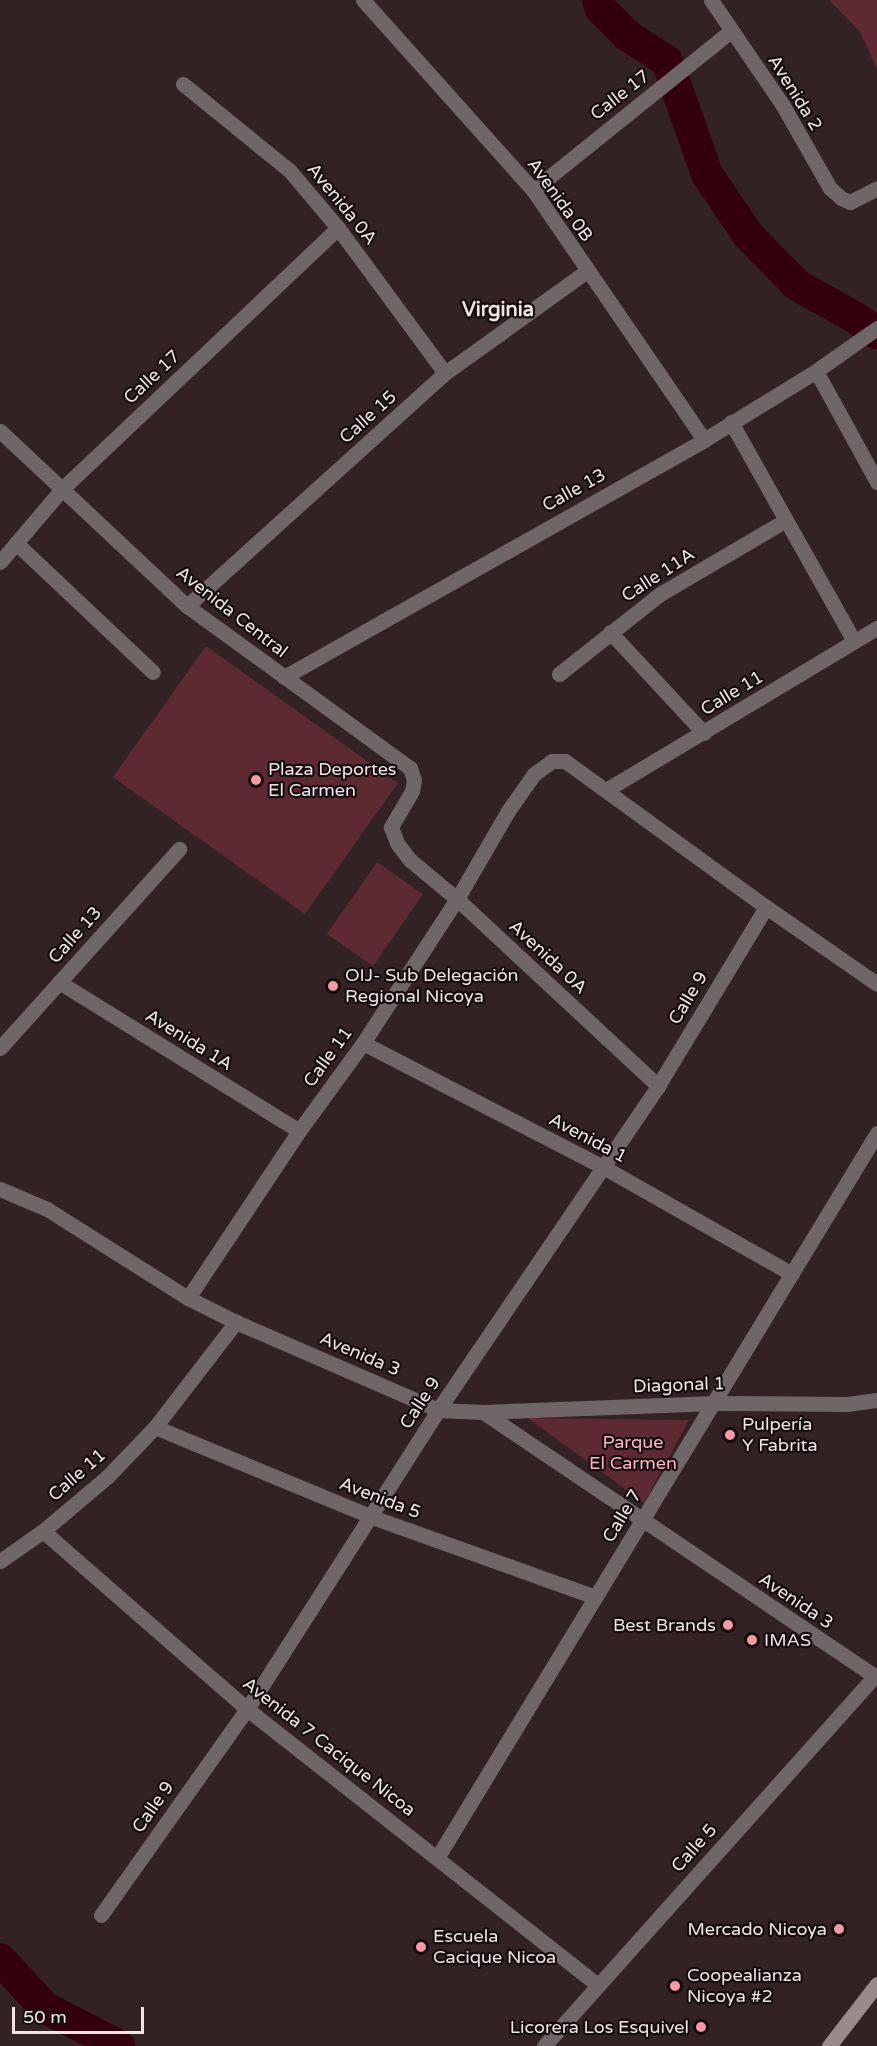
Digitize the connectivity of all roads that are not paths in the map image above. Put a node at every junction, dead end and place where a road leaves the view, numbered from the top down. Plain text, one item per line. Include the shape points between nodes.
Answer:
1 (363, 0) edge
2 (711, 0) edge
3 (731, 31) junction
4 (183, 84) dead end
5 (877, 188) edge
6 (533, 190) junction
7 (338, 228) junction
8 (587, 271) junction
9 (877, 328) edge
10 (816, 371) junction
11 (445, 373) junction
12 (730, 422) junction
13 (0, 431) edge
14 (704, 440) junction
15 (877, 482) edge
16 (63, 488) junction
17 (786, 520) junction
18 (16, 543) junction
19 (0, 562) edge
20 (187, 606) junction
21 (877, 628) edge
22 (610, 632) junction
23 (854, 641) junction
24 (153, 672) dead end
25 (559, 674) dead end
26 (284, 677) junction
27 (704, 733) junction
28 (606, 790) junction
29 (179, 849) dead end
30 (410, 860) joint
31 (457, 899) junction
32 (766, 907) junction
33 (59, 982) junction
34 (877, 984) edge
35 (363, 1042) junction
36 (0, 1048) edge
37 (658, 1086) junction
38 (299, 1131) junction
39 (877, 1133) edge
40 (603, 1167) junction
41 (0, 1189) edge
42 (792, 1274) junction
43 (188, 1298) junction
44 (236, 1322) junction
45 (877, 1400) edge
46 (715, 1403) junction
47 (438, 1410) junction
48 (483, 1412) junction
49 (155, 1427) junction
50 (372, 1517) junction
51 (641, 1521) junction
52 (43, 1531) junction
53 (0, 1561) edge
54 (595, 1598) junction
55 (876, 1678) edge
56 (247, 1708) junction
57 (437, 1858) junction
58 (101, 1915) dead end
59 (598, 1984) junction
60 (877, 1984) edge
61 (833, 2044) edge
62 (544, 2046) edge

1 - 6 street, Avenida 0B
2 - 3 street, Avenida 2
3 - 5 street, Avenida 2 via 782,104 830,188 850,202
3 - 6 street, Calle 17
4 - 7 street, Avenida 0A via 290,171
6 - 8 street, Avenida 0B
7 - 11 street, Avenida 0A
7 - 16 street, Calle 17
8 - 11 street, Calle 15
8 - 14 street, Avenida 0B
9 - 10 street, Calle 13
10 - 12 street, Calle 13
10 - 15 street
11 - 20 street, Calle 15
12 - 14 street, Calle 13
12 - 17 street
13 - 16 street, Avenida Central
14 - 26 street, Calle 13
16 - 18 street, Calle 17
16 - 20 street, Avenida Central
17 - 22 street, Calle 11A via 660,594
17 - 23 street
18 - 19 street, Calle 17
18 - 24 street
20 - 26 street, Avenida Central
21 - 23 street, Calle 11
22 - 25 street, Calle 11A
22 - 27 street
23 - 27 street, Calle 11
26 - 30 street, Avenida Central via 410,768 412,791 392,827 397,843
27 - 28 street, Calle 11
28 - 31 street, Calle 11 via 565,761 552,761 534,774
28 - 32 street
29 - 33 street, Calle 13
30 - 31 street, Avenida 0A
31 - 35 street, Calle 11
31 - 37 street, Avenida 0A
32 - 34 street
32 - 37 street, Calle 9
33 - 36 street, Calle 13
33 - 38 street, Avenida 1A
35 - 38 street, Calle 11
35 - 40 street, Avenida 1
37 - 40 street, Calle 9
38 - 43 street, Calle 11
39 - 42 street, Calle 7
40 - 42 street, Avenida 1
40 - 47 street, Calle 9
41 - 43 street, Avenida 3 via 47,1209
42 - 46 street, Calle 7
43 - 44 street, Avenida 3
44 - 47 street, Avenida 3
44 - 49 street, Calle 11
45 - 46 street, Diagonal 1 via 847,1404
46 - 48 street, Diagonal 1
46 - 51 street, Calle 7
47 - 48 street, Avenida 3
47 - 50 street, Calle 9
48 - 51 street, Avenida 3
49 - 50 street, Avenida 5
49 - 52 street, Calle 11 via 108,1476
50 - 54 street, Avenida 5
50 - 56 street, Calle 9
51 - 54 street, Calle 7
51 - 55 street, Avenida 3
52 - 53 street, Calle 11
52 - 56 street, Avenida 7 Cacique Nicoa
54 - 57 street, Calle 7
55 - 59 street, Calle 5
56 - 57 street, Avenida 7 Cacique Nicoa
56 - 58 street, Calle 9
57 - 59 street, Avenida 7 Cacique Nicoa
59 - 62 street, Calle 5
60 - 61 main road

